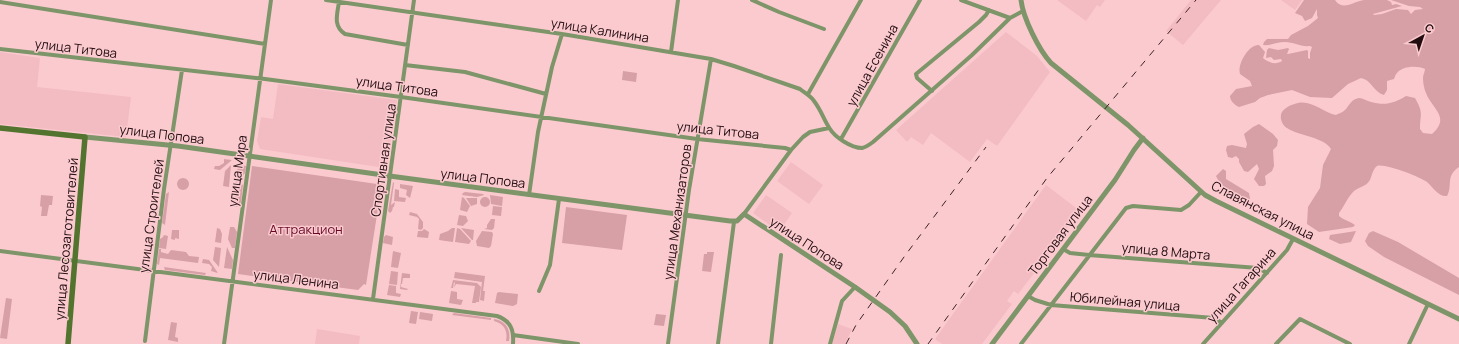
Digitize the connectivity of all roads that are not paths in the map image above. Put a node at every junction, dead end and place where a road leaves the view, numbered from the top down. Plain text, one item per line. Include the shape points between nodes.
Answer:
1 (271, 0) edge
2 (326, 0) edge
3 (414, 0) edge
4 (678, 0) edge
5 (752, 0) edge
6 (861, 0) edge
7 (920, 0) edge
8 (961, 0) edge
9 (1021, 0) edge
10 (0, 2) edge
11 (339, 2) junction
12 (989, 10) junction
13 (1023, 11) junction
14 (412, 12) junction
15 (1010, 18) junction
16 (824, 29) dead end
17 (562, 34) junction
18 (265, 44) junction
19 (408, 45) junction
20 (0, 49) edge
21 (671, 52) junction
22 (711, 59) junction
23 (405, 65) junction
24 (182, 70) junction
25 (260, 78) junction
26 (932, 91) junction
27 (546, 94) junction
28 (808, 94) junction
29 (401, 97) junction
30 (541, 117) junction
31 (0, 128) edge
32 (829, 128) junction
33 (85, 137) junction
34 (1143, 138) junction
35 (697, 139) junction
36 (841, 139) junction
37 (171, 146) junction
38 (791, 150) junction
39 (249, 156) junction
40 (391, 176) junction
41 (1201, 192) junction
42 (529, 195) junction
43 (559, 199) junction
44 (744, 214) junction
45 (686, 216) junction
46 (752, 220) junction
47 (736, 221) junction
48 (1293, 238) junction
49 (1063, 249) junction
50 (0, 251) edge
51 (782, 255) dead end
52 (1089, 255) junction
53 (75, 260) junction
54 (154, 271) junction
55 (1266, 273) junction
56 (233, 281) junction
57 (855, 287) junction
58 (539, 291) dead end
59 (1028, 296) junction
60 (373, 299) junction
61 (1051, 304) junction
62 (1428, 304) junction
63 (1459, 319) edge
64 (1222, 323) junction
65 (513, 334) junction
66 (145, 341) dead end
67 (68, 344) edge
68 (224, 344) edge
69 (513, 344) edge
70 (578, 344) edge
71 (668, 344) edge
72 (718, 344) edge
73 (771, 344) edge
74 (830, 344) edge
75 (917, 344) edge
76 (994, 344) edge
77 (1021, 344) edge
78 (1203, 344) edge
79 (1276, 344) edge
80 (1348, 344) edge
81 (1409, 344) edge

1 - 18 street, улица Мира
2 - 11 street, улица Калинина
3 - 14 street, Спортивная улица
4 - 21 street
5 - 16 street
6 - 28 street
7 - 36 street, улица Есенина
8 - 12 street
9 - 13 street, Славянская улица
10 - 18 street
11 - 14 street, улица Калинина
11 - 19 street via 336,21 340,31
12 - 15 street
12 - 26 street via 974,26 916,74 917,78
13 - 15 street, улица Калинина
13 - 34 street, Славянская улица via 1039,46 1051,63
14 - 17 street, улица Калинина
14 - 19 street, Спортивная улица
15 - 26 street, улица Калинина
17 - 21 street, улица Калинина
17 - 27 street
18 - 25 street, улица Мира
19 - 23 street, Спортивная улица
20 - 24 street, улица Титова
21 - 22 street, улица Калинина
22 - 28 street, улица Калинина via 783,82
22 - 35 street, улица Механизаторов
23 - 27 street via 465,72
23 - 29 street, Спортивная улица
24 - 25 street, улица Титова
24 - 37 street, улица Строителей
25 - 29 street, улица Титова
25 - 39 street, улица Мира
26 - 36 street, улица Калинина via 867,146 856,147
27 - 30 street
28 - 32 street, улица Калинина
29 - 30 street, улица Титова
29 - 40 street, Спортивная улица
30 - 35 street, улица Титова
30 - 42 street
31 - 33 main road, улица Попова
32 - 36 street, улица Калинина
32 - 38 street via 808,133
33 - 37 street, улица Попова
33 - 53 main road, улица Лесозаготовителей
34 - 41 street, Славянская улица
34 - 49 street, Торговая улица
35 - 38 street, улица Титова
35 - 45 street, улица Механизаторов
37 - 39 street, улица Попова
37 - 54 street, улица Строителей
38 - 44 street
39 - 40 street, улица Попова
39 - 56 street, улица Мира
40 - 42 street, улица Попова
40 - 60 street, Спортивная улица
41 - 48 street, Славянская улица via 1216,202
41 - 52 street via 1181,210 1129,206
42 - 43 street, улица Попова
43 - 45 street, улица Попова
43 - 58 street via 550,265
44 - 46 street, улица Попова
44 - 47 street
45 - 47 street, улица Попова
45 - 71 street, улица Механизаторов
46 - 47 street, улица Попова
46 - 57 street, улица Попова
47 - 72 street
48 - 55 street, улица Гагарина via 1287,250
48 - 62 street, Славянская улица
49 - 52 street, улица 8 Марта via 1070,253
49 - 59 street, Торговая улица
50 - 53 street, улица Ленина
51 - 73 street
52 - 55 street, улица 8 Марта via 1258,268
52 - 61 street
53 - 54 street, улица Ленина
53 - 67 main road, улица Лесозаготовителей
54 - 56 street, улица Ленина
54 - 66 street, улица Строителей
55 - 64 street, улица Гагарина
56 - 60 street, улица Ленина
56 - 68 street, улица Мира
57 - 74 street via 842,301
57 - 75 street, улица Попова via 895,316
59 - 61 street, Юбилейная улица
59 - 76 street, Торговая улица
60 - 65 street, улица Ленина via 497,316 510,325
61 - 64 street, Юбилейная улица via 1214,318
61 - 77 street
62 - 63 street, Славянская улица
62 - 81 street
64 - 78 street, улица Гагарина
65 - 69 street
65 - 70 street
79 - 80 street via 1300,319

